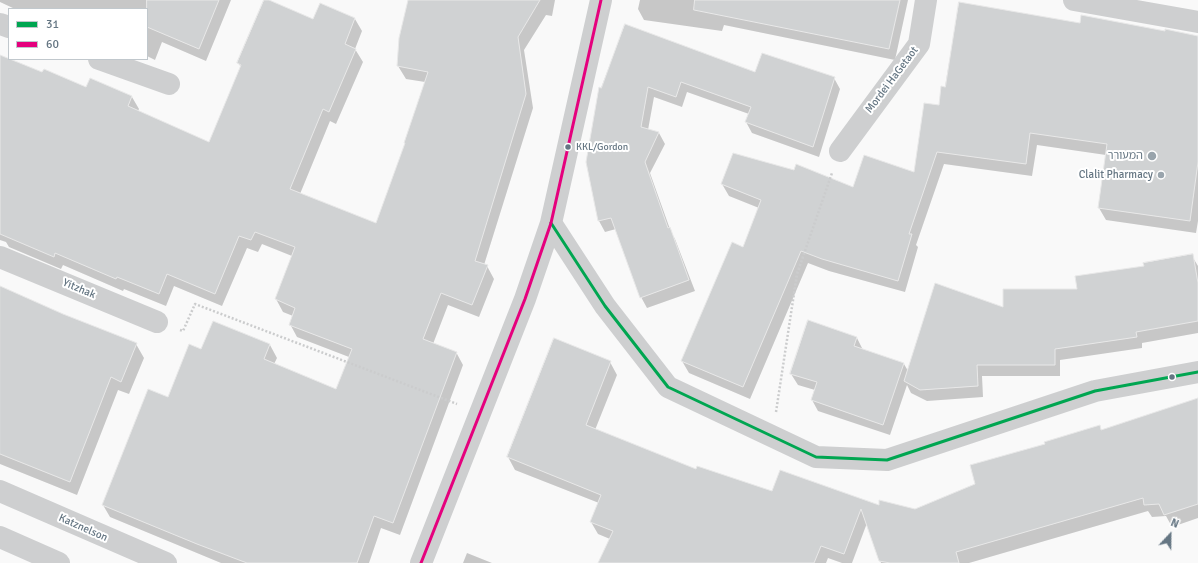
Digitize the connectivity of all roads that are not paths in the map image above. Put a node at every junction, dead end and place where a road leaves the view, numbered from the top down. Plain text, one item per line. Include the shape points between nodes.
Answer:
1 (601, 0) edge
2 (926, 0) edge
3 (1074, 0) edge
4 (1198, 22) edge
5 (102, 60) edge
6 (169, 84) dead end
7 (840, 151) road end
8 (551, 223) junction
9 (0, 256) edge
10 (157, 322) road end
11 (1198, 372) edge
12 (0, 491) edge
13 (0, 537) edge
14 (60, 563) edge
15 (166, 563) edge
16 (420, 563) edge

1 - 8 street
2 - 7 street, Mordei HaGetaot via 919,44
3 - 4 street
5 - 6 street
8 - 11 street via 605,306 668,387 816,457 887,460 1095,391
8 - 16 street via 525,299
9 - 10 street, Yitzhak
12 - 15 street, Katznelson
13 - 14 street

